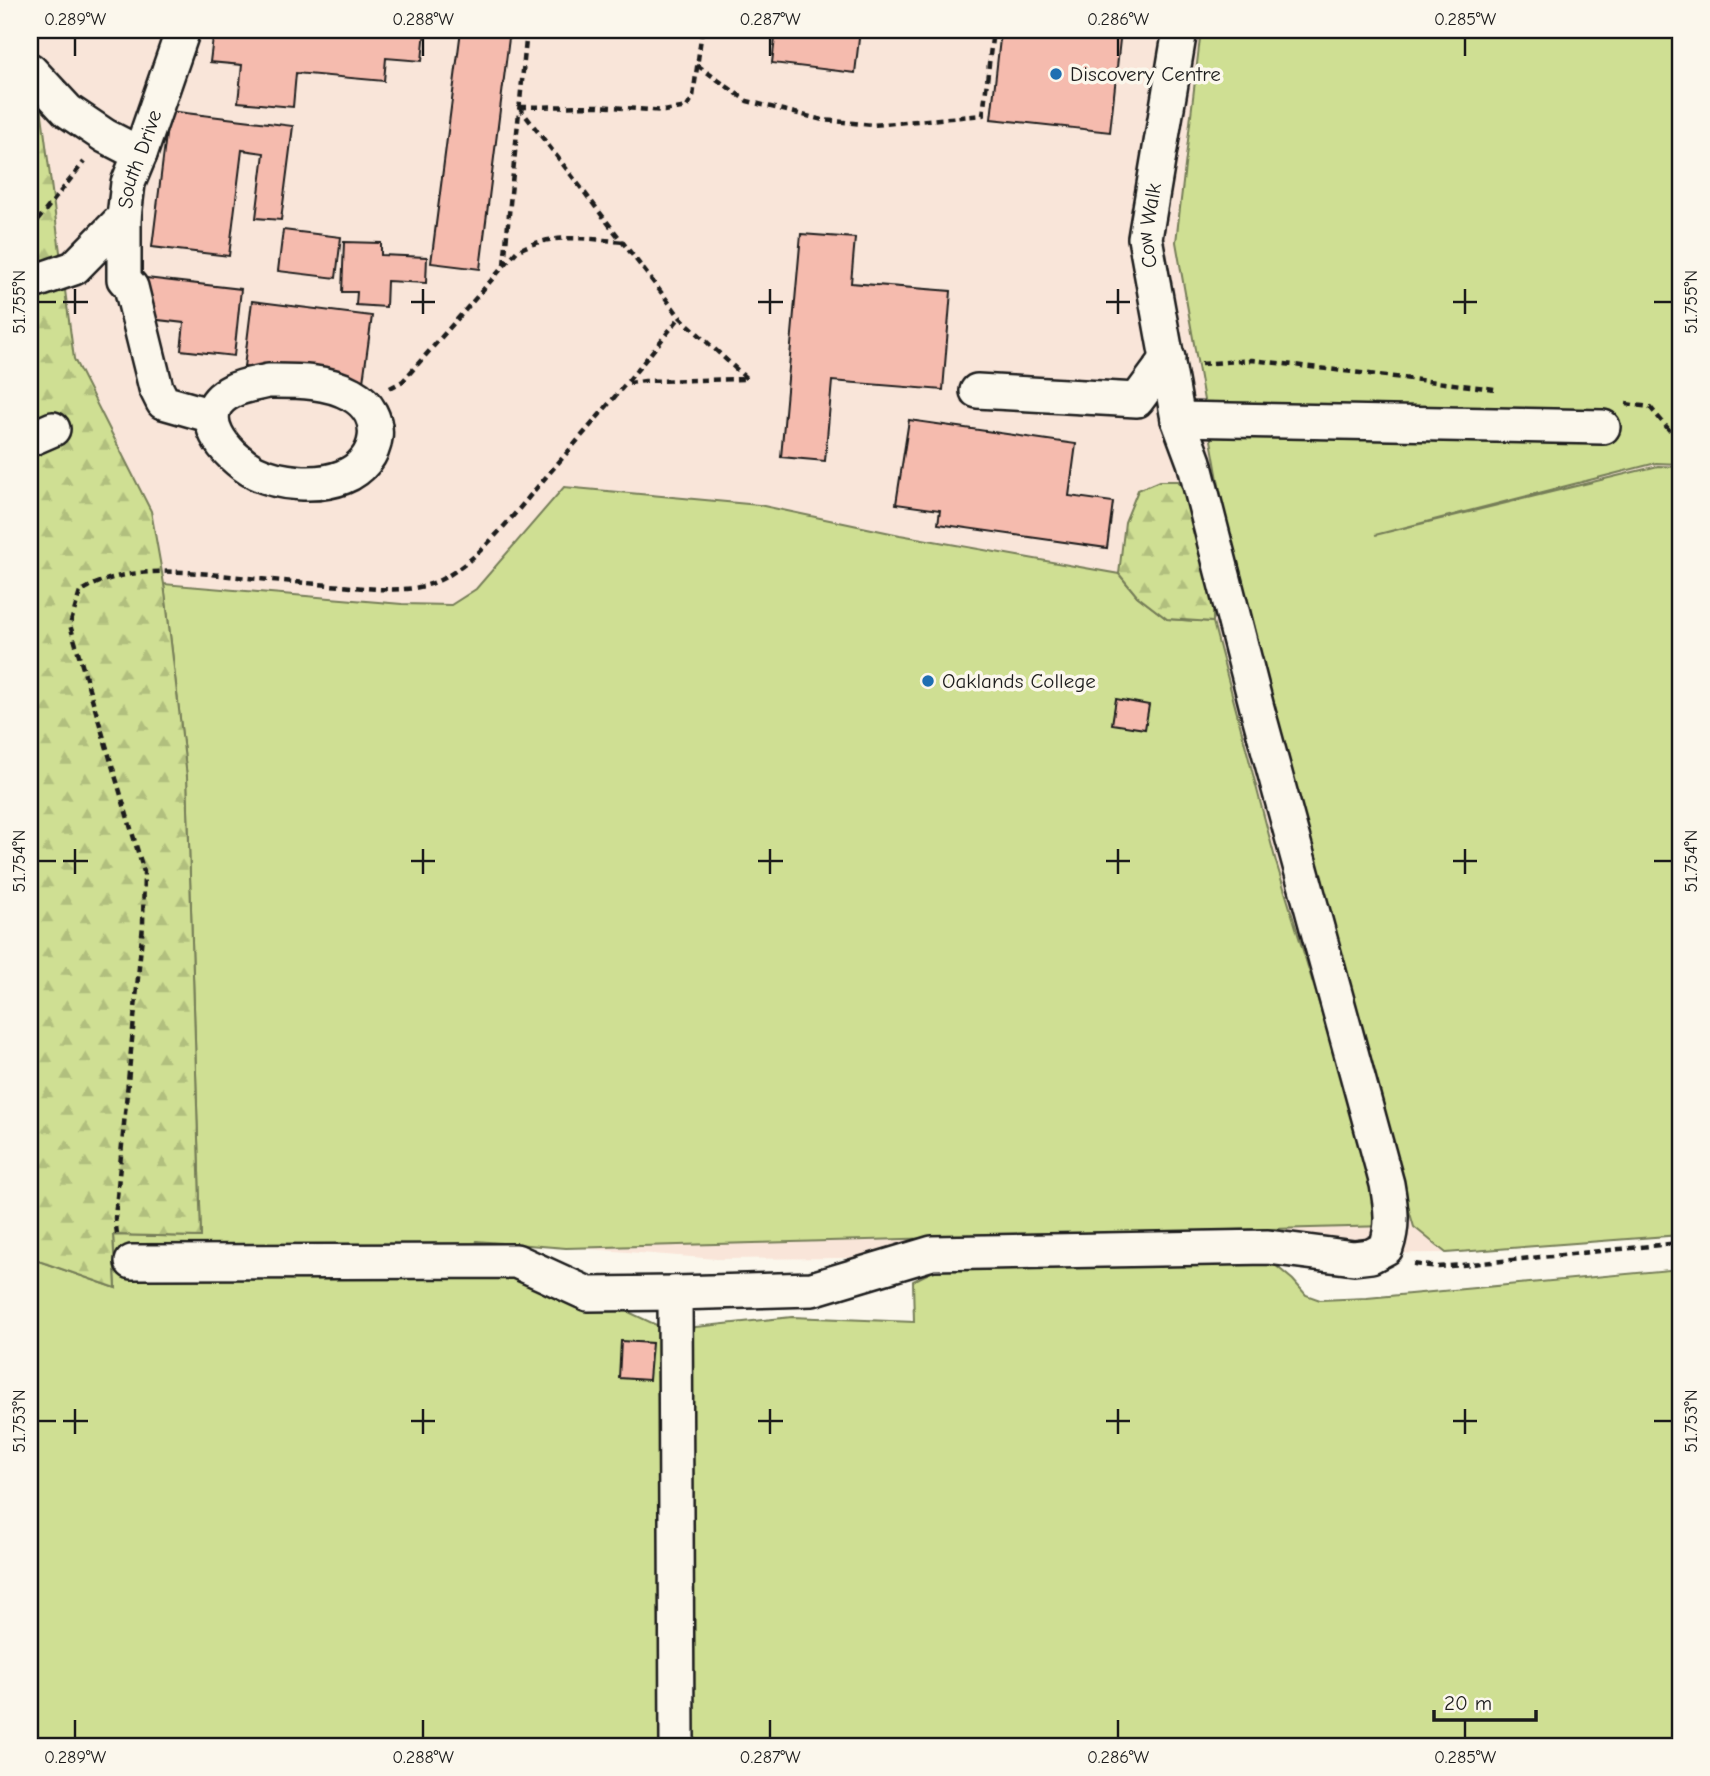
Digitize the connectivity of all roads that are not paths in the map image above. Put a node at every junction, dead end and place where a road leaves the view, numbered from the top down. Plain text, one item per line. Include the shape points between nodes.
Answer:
1 (183, 30) edge
2 (1180, 30) edge
3 (30, 70) edge
4 (140, 154) junction
5 (124, 217) junction
6 (30, 283) edge
7 (1168, 362) junction
8 (977, 391) dead end
9 (1613, 415) road end
10 (212, 416) junction
11 (1178, 419) junction
12 (132, 1262) road end
13 (675, 1293) junction
14 (677, 1746) edge

1 - 4 lane, South Drive
2 - 7 lane, Cow Walk via 1145,238
3 - 4 lane via 68,111
4 - 5 lane, South Drive via 128,183
5 - 6 lane, South Drive via 74,268
5 - 10 lane via 124,279 131,287 156,388 163,402
7 - 8 lane via 1137,400
7 - 11 lane, Cow Walk
9 - 11 lane
10 - 10 lane via 222,446 238,461 281,480 336,480 353,473 374,451 375,425 364,404 351,393 327,385 268,381 229,392
11 - 13 lane, Cow Walk via 1194,462 1387,1184 1393,1217 1386,1248 1354,1258 1268,1247 932,1253 812,1289
12 - 13 lane via 516,1261 588,1294
13 - 14 lane

